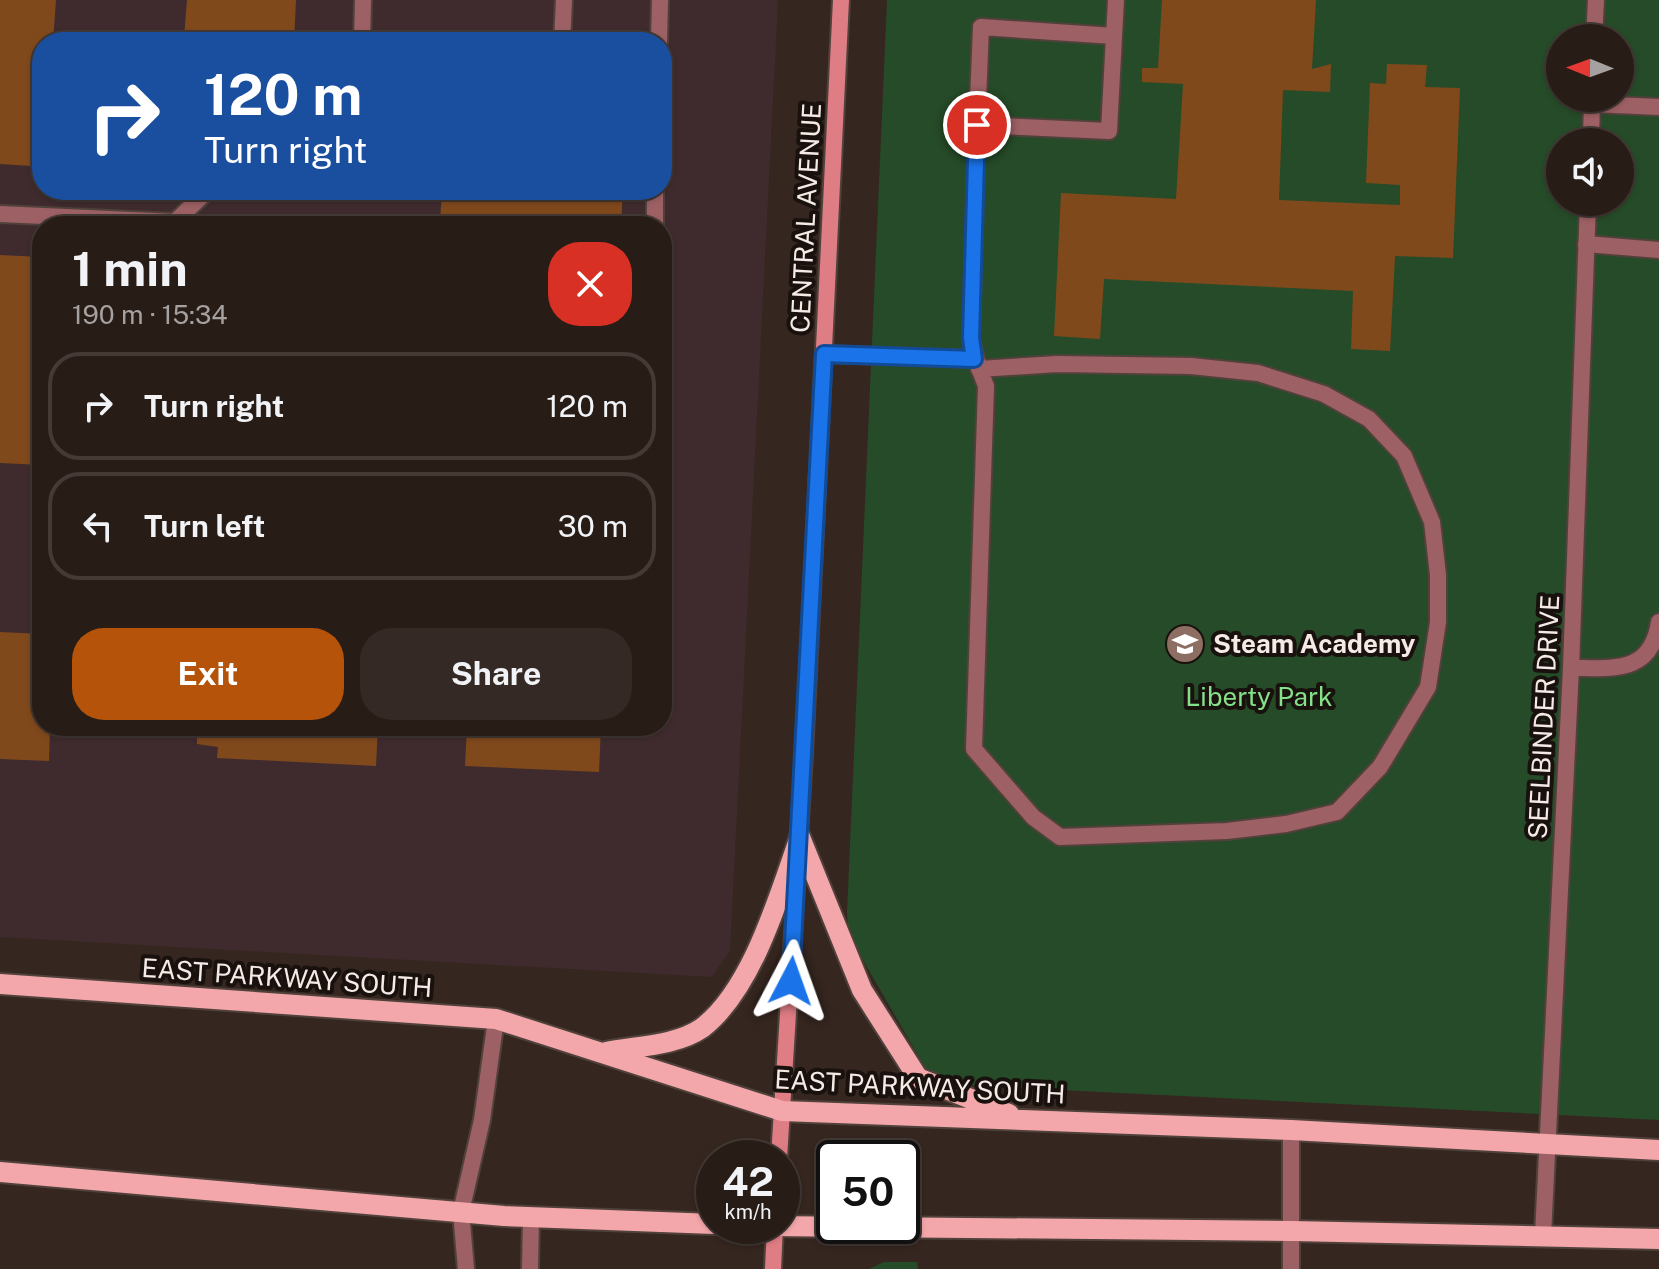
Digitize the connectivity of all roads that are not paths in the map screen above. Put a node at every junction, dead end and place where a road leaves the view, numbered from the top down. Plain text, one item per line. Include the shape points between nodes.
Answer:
1 (363, 0) edge
2 (564, 0) edge
3 (660, 0) edge
4 (841, 0) edge
5 (1116, 0) edge
6 (1596, 0) edge
7 (1595, 24) edge
8 (362, 32) edge
9 (562, 32) edge
10 (659, 32) edge
11 (1114, 36) junction
12 (1634, 105) edge
13 (1659, 107) edge
14 (977, 125) junction
15 (198, 200) edge
16 (0, 214) edge
17 (35, 216) edge
18 (183, 216) edge
19 (1587, 216) edge
20 (1586, 244) junction
21 (1659, 250) edge
22 (824, 354) junction
23 (976, 364) junction
24 (1659, 622) edge
25 (1571, 668) junction
26 (800, 837) junction
27 (0, 984) edge
28 (496, 1019) junction
29 (601, 1053) junction
30 (782, 1111) junction
31 (1024, 1120) junction
32 (1291, 1130) junction
33 (780, 1140) edge
34 (1546, 1146) junction
35 (1659, 1150) edge
36 (0, 1172) edge
37 (461, 1212) junction
38 (531, 1217) junction
39 (696, 1223) edge
40 (800, 1226) edge
41 (1292, 1231) junction
42 (1543, 1235) junction
43 (1659, 1239) edge
44 (774, 1244) edge
45 (466, 1269) edge
46 (530, 1269) edge
47 (773, 1269) edge
48 (1291, 1269) edge

1 - 8 street
2 - 9 street
3 - 10 street
4 - 22 main road, CENTRAL AVENUE
5 - 11 street
6 - 7 street
11 - 14 street via 1109,131
11 - 14 street via 981,27
12 - 13 street
14 - 23 street via 971,338
15 - 18 street
16 - 17 street
19 - 20 street, SEELBINDER DRIVE
20 - 21 street
20 - 25 street, SEELBINDER DRIVE
22 - 23 street
22 - 26 main road, CENTRAL AVENUE
23 - 23 street via 1191,366 1258,373 1324,394 1369,419 1404,456 1432,522 1437,562 1438,622 1428,687 1380,767 1337,812 1227,831 1060,837 1033,817 974,749 986,386
24 - 25 street via 1656,645 1632,665
25 - 34 street, SEELBINDER DRIVE
26 - 29 main road via 763,937 731,996 702,1027 677,1039
26 - 30 main road, CENTRAL AVENUE
26 - 31 main road via 862,990 918,1078
27 - 28 main road, EAST PARKWAY SOUTH
28 - 29 main road, EAST PARKWAY SOUTH
28 - 37 street via 482,1120
29 - 30 main road, EAST PARKWAY SOUTH
30 - 31 main road, EAST PARKWAY SOUTH
30 - 33 main road, CENTRAL AVENUE
31 - 32 main road, EAST PARKWAY SOUTH
32 - 34 main road, EAST PARKWAY SOUTH
32 - 41 street
34 - 35 main road, EAST PARKWAY SOUTH
34 - 42 street, SEELBINDER DRIVE
36 - 37 main road
37 - 38 main road
37 - 45 street
38 - 39 main road
38 - 46 street
40 - 41 main road
41 - 42 main road
41 - 48 street
42 - 43 main road
44 - 47 main road

